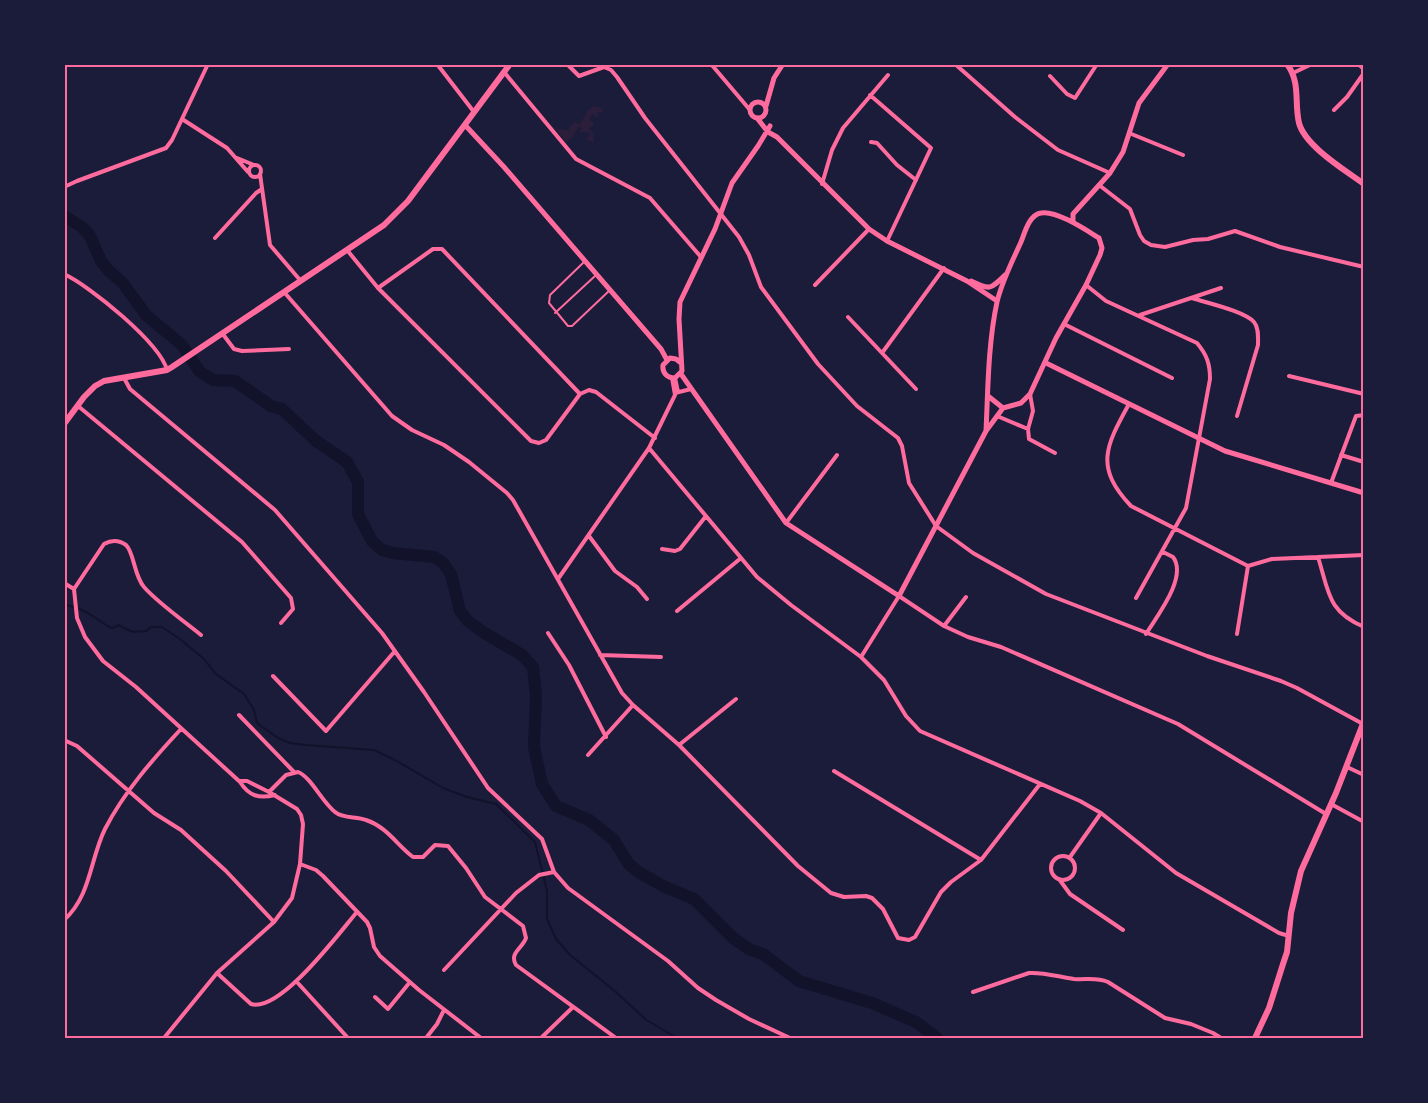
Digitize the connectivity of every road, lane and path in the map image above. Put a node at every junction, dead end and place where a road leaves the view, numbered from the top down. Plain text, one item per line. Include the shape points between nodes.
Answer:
1 (437, 64) edge
2 (510, 64) edge
3 (567, 64) edge
4 (711, 64) edge
5 (783, 64) edge
6 (955, 64) edge
7 (1097, 64) edge
8 (1168, 64) edge
9 (1287, 64) edge
10 (1312, 64) edge
11 (1358, 64) edge
12 (208, 65) edge
13 (1364, 71) edge
14 (504, 72) junction
15 (1293, 73) junction
16 (888, 75) dead end
17 (1050, 76) dead end
18 (870, 95) junction
19 (763, 104) junction
20 (750, 110) junction
21 (1334, 110) dead end
22 (475, 113) junction
23 (766, 114) junction
24 (757, 118) junction
25 (182, 119) junction
26 (465, 126) junction
27 (769, 129) junction
28 (1130, 133) junction
29 (871, 142) dead end
30 (1183, 155) dead end
31 (236, 158) junction
32 (254, 165) junction
33 (249, 172) junction
34 (1110, 173) junction
35 (260, 174) junction
36 (916, 180) junction
37 (822, 184) junction
38 (1364, 184) edge
39 (1099, 185) junction
40 (64, 187) edge
41 (262, 189) junction
42 (720, 214) junction
43 (1073, 214) junction
44 (1054, 215) junction
45 (1073, 222) junction
46 (871, 230) junction
47 (214, 238) dead end
48 (888, 240) junction
49 (346, 249) junction
50 (700, 257) junction
51 (585, 261) junction
52 (1364, 267) edge
53 (944, 268) junction
54 (64, 274) edge
55 (596, 274) junction
56 (1006, 274) junction
57 (300, 280) junction
58 (815, 285) dead end
59 (1086, 285) junction
60 (378, 288) junction
61 (1221, 288) dead end
62 (610, 290) junction
63 (283, 291) junction
64 (1192, 298) junction
65 (997, 301) junction
66 (555, 313) junction
67 (1139, 316) junction
68 (848, 317) dead end
69 (1064, 324) junction
70 (222, 333) junction
71 (289, 349) dead end
72 (682, 350) junction
73 (882, 353) junction
74 (672, 359) junction
75 (681, 363) junction
76 (1046, 363) junction
77 (170, 369) junction
78 (676, 376) junction
79 (1289, 376) dead end
80 (124, 377) junction
81 (1172, 378) dead end
82 (691, 389) junction
83 (916, 389) dead end
84 (677, 393) junction
85 (580, 394) junction
86 (1030, 394) junction
87 (1364, 394) edge
88 (988, 396) junction
89 (1129, 404) junction
90 (78, 406) junction
91 (1003, 408) junction
92 (1364, 415) edge
93 (997, 416) junction
94 (1237, 416) dead end
95 (64, 424) edge
96 (1028, 429) junction
97 (986, 431) junction
98 (655, 438) junction
99 (1199, 439) junction
100 (649, 448) junction
101 (1055, 453) dead end
102 (837, 455) dead end
103 (1341, 455) junction
104 (1364, 462) edge
105 (1331, 483) junction
106 (1364, 493) edge
107 (706, 516) junction
108 (786, 523) junction
109 (936, 526) junction
110 (1176, 529) junction
111 (589, 536) junction
112 (662, 549) dead end
113 (1163, 552) junction
114 (1364, 555) edge
115 (1318, 557) junction
116 (741, 558) junction
117 (1248, 566) junction
118 (558, 579) junction
119 (64, 583) edge
120 (74, 589) junction
121 (899, 596) junction
122 (966, 597) dead end
123 (1136, 598) dead end
124 (647, 599) dead end
125 (677, 611) dead end
126 (281, 623) dead end
127 (944, 626) junction
128 (1364, 627) edge
129 (548, 633) dead end
130 (1146, 634) junction
131 (1237, 634) dead end
132 (201, 635) dead end
133 (395, 651) junction
134 (600, 655) junction
135 (661, 657) dead end
136 (861, 657) junction
137 (273, 676) dead end
138 (736, 699) dead end
139 (633, 705) junction
140 (239, 715) dead end
141 (1363, 723) edge
142 (181, 729) junction
143 (606, 737) junction
144 (64, 740) edge
145 (679, 746) junction
146 (588, 755) dead end
147 (1347, 767) junction
148 (834, 771) dead end
149 (294, 772) junction
150 (1364, 775) edge
151 (239, 781) junction
152 (1040, 784) junction
153 (130, 791) junction
154 (269, 792) junction
155 (275, 795) junction
156 (1331, 804) junction
157 (1101, 813) junction
158 (1327, 814) junction
159 (1364, 822) edge
160 (1070, 857) junction
161 (981, 860) junction
162 (300, 864) junction
163 (554, 872) junction
164 (1059, 879) junction
165 (501, 910) junction
166 (357, 912) junction
167 (64, 920) edge
168 (274, 922) junction
169 (1122, 930) dead end
170 (1289, 936) junction
171 (444, 970) dead end
172 (217, 973) junction
173 (296, 981) junction
174 (410, 982) junction
175 (973, 992) dead end
176 (375, 997) dead end
177 (572, 1008) junction
178 (444, 1010) junction
179 (164, 1038) edge
180 (348, 1038) edge
181 (426, 1038) edge
182 (481, 1038) edge
183 (541, 1038) edge
184 (616, 1038) edge
185 (790, 1038) edge
186 (1221, 1038) edge
187 (1254, 1038) edge

1 - 22 street
2 - 14 main road
3 - 42 street via 576,75 583,76 604,67 610,69
4 - 20 street
5 - 19 street
6 - 34 street via 1058,150
7 - 17 street via 1075,98
8 - 28 street via 1139,104
9 - 15 main road
10 - 15 street
11 - 13 street
12 - 25 street
13 - 21 street
14 - 22 main road
14 - 50 street via 576,159 650,198
15 - 38 main road via 1298,118 1304,133 1324,154
16 - 18 street
18 - 36 street via 931,148
18 - 37 street via 836,139
19 - 20 street via 753,103
19 - 23 street
20 - 24 street
22 - 26 main road
23 - 24 street
23 - 27 street
24 - 27 street
25 - 31 street via 222,144
25 - 40 street via 172,140 161,151
26 - 49 main road via 396,214
26 - 51 street
27 - 37 street
27 - 42 street via 735,176
28 - 30 street
28 - 34 street
29 - 36 street via 877,143
31 - 32 street
31 - 33 street
32 - 33 street
32 - 35 street via 260,168
33 - 35 street via 254,177
34 - 39 street
35 - 41 street
36 - 48 street
37 - 46 street
39 - 43 street
39 - 52 street via 1130,209 1144,241 1158,247 1235,231 1280,247
41 - 47 street
41 - 57 street via 270,245
42 - 50 street
42 - 109 street via 744,245 766,294 818,364 857,406 898,438 909,483
43 - 44 street
43 - 45 street
44 - 45 street
44 - 56 street via 1042,212 1031,219
45 - 59 street via 1101,242
46 - 48 street
46 - 58 street
48 - 53 street
49 - 57 main road
49 - 60 street
50 - 72 street via 680,302
51 - 55 street
51 - 66 lane via 550,295 549,303
53 - 56 street via 988,289
53 - 65 street
53 - 73 street
54 - 77 street via 144,335
55 - 62 street
55 - 66 lane
56 - 65 street
57 - 63 main road
59 - 67 street via 1106,301
59 - 69 street
60 - 85 street via 433,249 442,249
60 - 85 street via 531,441 546,440
61 - 64 street
62 - 66 lane via 572,326
62 - 74 street
63 - 70 main road
63 - 118 street via 392,416 444,445 507,493
64 - 67 street
64 - 94 street via 1247,316 1255,324 1258,345
65 - 88 street
67 - 99 street via 1191,340 1206,354 1210,379
68 - 73 street
69 - 76 street
69 - 81 street
70 - 71 street via 234,349 242,351
70 - 77 main road
72 - 74 street
72 - 75 street
73 - 83 street
74 - 75 street
74 - 78 street via 663,369 666,375
75 - 78 street
76 - 86 street
76 - 89 street
77 - 80 main road
78 - 82 street
78 - 84 street
79 - 87 street
80 - 90 main road via 95,386
80 - 133 street via 130,389 275,510
82 - 84 street
82 - 108 street
84 - 98 street
85 - 98 street via 592,390
86 - 91 street
86 - 96 street via 1033,411
88 - 91 street
88 - 97 street
89 - 99 street
89 - 110 street via 1111,437 1108,473 1131,506
90 - 95 main road
90 - 126 street via 242,542 291,598 293,609
91 - 93 street
92 - 103 street via 1356,416
93 - 96 street
93 - 97 street
96 - 101 street via 1029,439
97 - 109 street
98 - 100 street
99 - 105 street via 1225,451
99 - 110 street via 1186,508
100 - 107 street
100 - 111 street
102 - 108 street
103 - 104 street
103 - 105 street
105 - 106 street
107 - 112 street via 680,549
107 - 116 street
108 - 121 street
109 - 121 street
109 - 130 street via 973,553 1046,594
110 - 113 street
110 - 117 street
111 - 118 street
111 - 124 street via 615,571
113 - 123 street
113 - 130 street via 1173,557 1178,569 1173,589
114 - 115 street
115 - 117 street via 1272,559
115 - 128 street via 1335,606 1344,617
116 - 125 street
116 - 136 street via 757,577
117 - 131 street
118 - 134 street
119 - 120 street
120 - 132 street via 104,544 120,542 128,547 135,573 144,587
120 - 142 street via 76,618 103,661
121 - 127 street
121 - 136 street
122 - 127 street
127 - 158 street via 1178,724
129 - 143 street
130 - 141 street via 1281,681
133 - 137 street via 326,731
133 - 163 street via 488,788 545,844
134 - 135 street
134 - 139 street
136 - 152 street via 884,680 920,731
138 - 145 street
139 - 143 street
139 - 145 street
140 - 149 street
141 - 147 main road
142 - 151 street
142 - 153 street
143 - 146 street
144 - 153 street via 77,746
145 - 161 street via 798,866 831,893 872,898 883,909 898,938 915,936 933,903 951,882
147 - 150 street
147 - 156 main road
148 - 161 street
149 - 154 street
149 - 165 street via 305,775 337,814 374,824 413,857 423,857 435,845 448,846 485,897
151 - 154 street
151 - 155 street via 253,796 262,799
152 - 157 street
152 - 161 street
153 - 167 street via 98,844 80,903
153 - 168 street via 181,830
154 - 155 street
155 - 162 street via 297,808 301,815
156 - 158 main road
156 - 159 street
157 - 160 street
157 - 170 street via 1176,873
158 - 170 main road via 1301,871
160 - 164 street via 1074,873 1070,878
160 - 164 street via 1061,855 1053,860 1051,870
162 - 166 street via 316,870
162 - 168 street via 292,898
163 - 165 street via 539,875
163 - 185 street via 568,888 668,961 698,988
164 - 169 street via 1070,894
165 - 171 street
165 - 177 street via 525,930 525,941 513,956 516,965
166 - 173 street
166 - 174 street via 369,924 376,952
168 - 172 street
170 - 187 main road via 1275,989
172 - 173 street via 258,1006
172 - 179 street
173 - 180 street
174 - 176 street via 388,1009
174 - 178 street
175 - 186 street via 1038,972 1101,979 1166,1018
177 - 183 street
177 - 184 street
178 - 181 street
178 - 182 street

